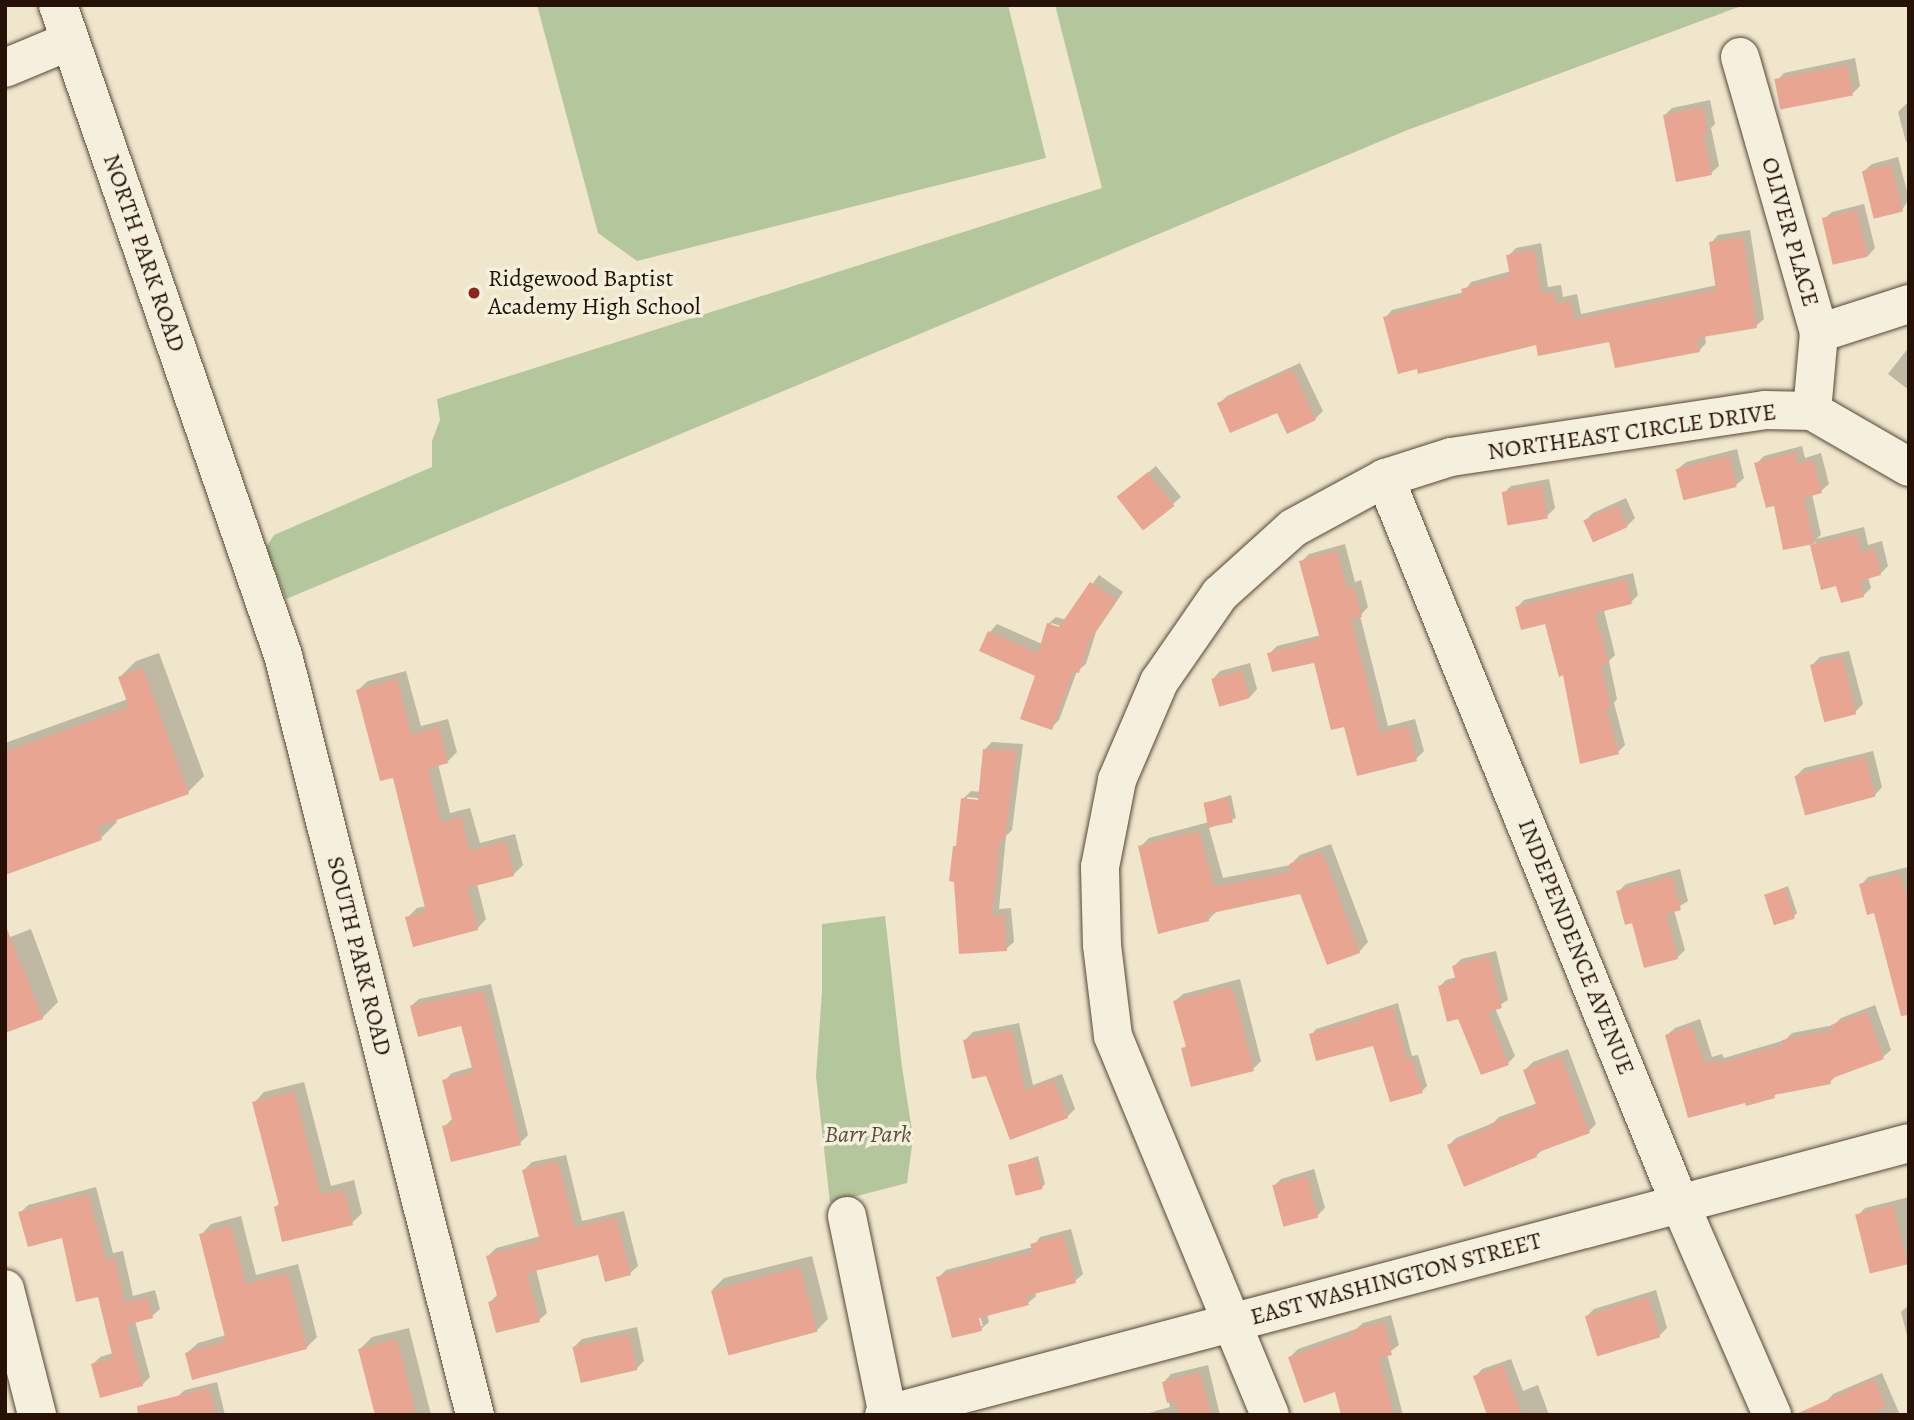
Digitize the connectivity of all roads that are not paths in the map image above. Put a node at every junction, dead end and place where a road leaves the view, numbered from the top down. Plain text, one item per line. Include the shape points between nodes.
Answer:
1 (58, 5) edge
2 (70, 41) junction
3 (1740, 57) dead end
4 (5, 68) edge
5 (1909, 304) edge
6 (1819, 333) junction
7 (1812, 411) junction
8 (1909, 467) edge
9 (1385, 478) junction
10 (230, 501) joint
11 (1909, 1143) edge
12 (1680, 1204) junction
13 (848, 1216) dead end
14 (5, 1289) edge
15 (1230, 1323) junction
16 (886, 1414) edge
17 (37, 1415) edge
18 (475, 1415) edge
19 (1270, 1415) edge
20 (1772, 1415) edge

1 - 2 street, NORTH PARK ROAD
2 - 4 street
2 - 10 street, NORTH PARK ROAD
3 - 6 street, OLIVER PLACE
5 - 6 street
6 - 7 street, OLIVER PLACE
7 - 8 street, NORTHEAST CIRCLE DRIVE
7 - 9 street, NORTHEAST CIRCLE DRIVE via 1765,410 1451,457
9 - 12 street, INDEPENDENCE AVENUE
9 - 15 street, NORTHEAST CIRCLE DRIVE via 1293,528 1220,594 1158,682 1116,780 1100,867 1102,945 1113,1036
10 - 18 street, SOUTH PARK ROAD via 283,655
11 - 12 street, EAST WASHINGTON STREET
12 - 15 street, EAST WASHINGTON STREET
12 - 20 street, INDEPENDENCE AVENUE
13 - 16 street
14 - 17 street
15 - 16 street, EAST WASHINGTON STREET
15 - 19 street, NORTHEAST CIRCLE DRIVE

